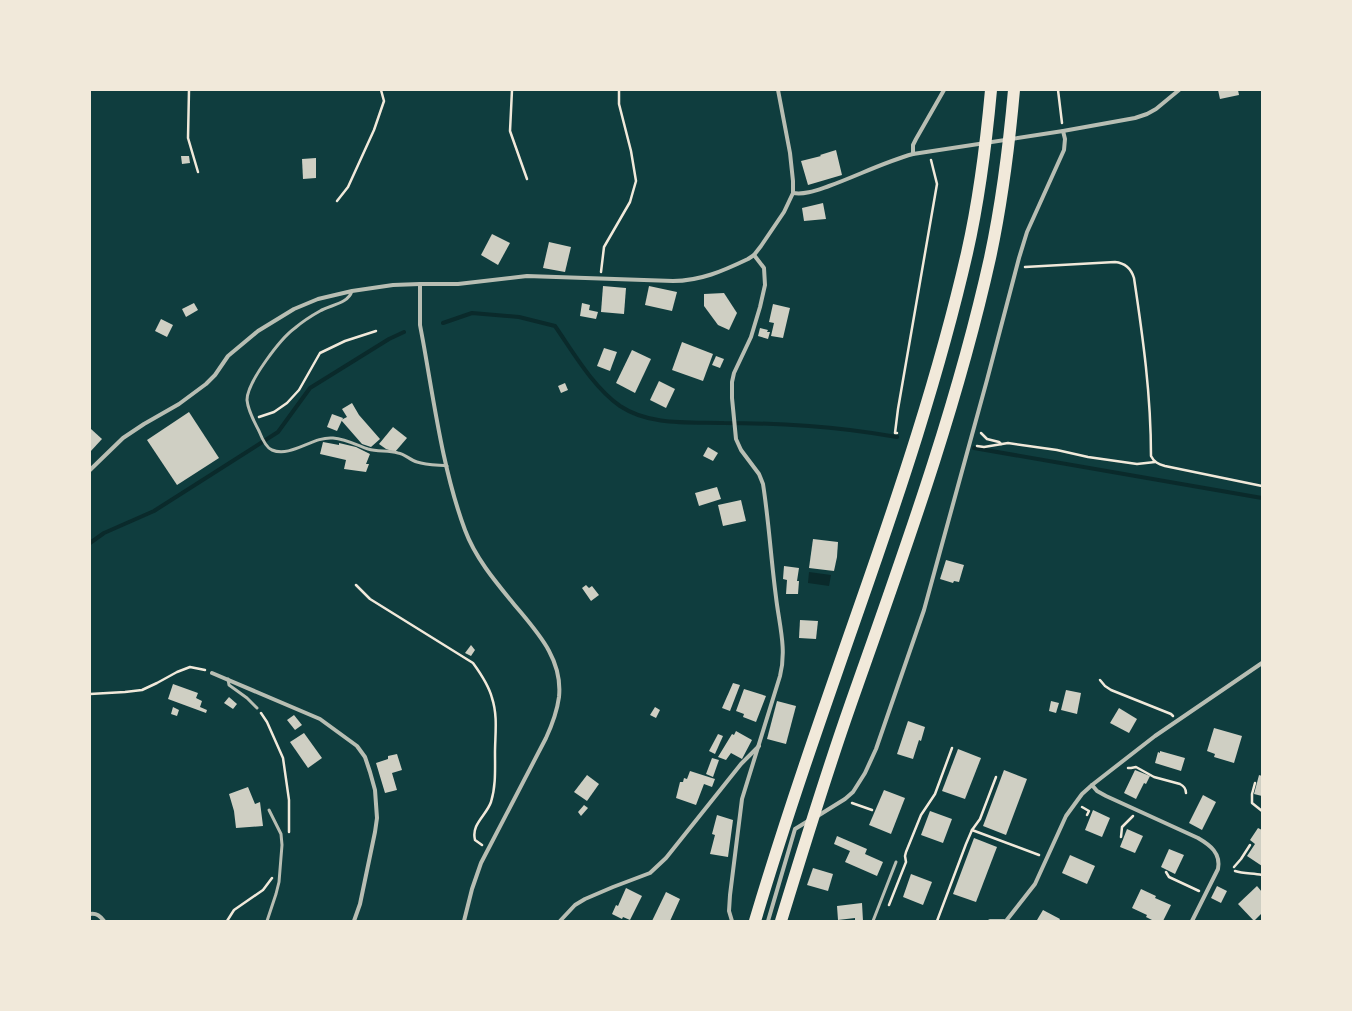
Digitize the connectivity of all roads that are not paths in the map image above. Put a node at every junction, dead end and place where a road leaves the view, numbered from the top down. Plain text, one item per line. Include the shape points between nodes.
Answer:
1 (778, 90) edge
2 (944, 90) edge
3 (991, 90) edge
4 (1014, 90) edge
5 (1179, 90) edge
6 (1063, 131) junction
7 (913, 154) junction
8 (793, 193) junction
9 (754, 255) junction
10 (420, 284) junction
11 (352, 291) junction
12 (447, 466) junction
13 (90, 470) edge
14 (1262, 663) edge
15 (212, 672) road end
16 (228, 679) junction
17 (257, 708) road end
18 (759, 746) junction
19 (1092, 785) junction
20 (270, 810) dead end
21 (896, 862) dead end
22 (90, 914) edge
23 (104, 921) edge
24 (267, 921) edge
25 (354, 921) edge
26 (464, 921) edge
27 (560, 921) edge
28 (732, 921) edge
29 (755, 921) edge
30 (768, 921) edge
31 (781, 921) edge
32 (873, 921) edge
33 (990, 921) edge
34 (1005, 921) edge
35 (1192, 921) edge

1 - 8 street via 790,153
2 - 7 street via 913,145
3 - 29 highway via 979,188 968,246 938,364 891,516 796,790
4 - 31 highway via 1007,159 990,257 951,406 916,517 822,788
5 - 6 street via 1147,114
6 - 7 street
6 - 30 street via 1065,142 1062,154 1027,232 1017,266 934,575 869,767 846,798 795,829
7 - 8 street via 814,191
8 - 9 street via 784,212
9 - 10 street via 720,272 689,281 527,276 458,284
9 - 18 street via 764,268 765,281 751,337 733,378 734,431 741,450 762,479 783,654 782,670
10 - 11 street
10 - 12 street via 420,325
11 - 12 lane via 343,302 321,310 285,336 251,385 248,393 249,409 260,433 269,448 277,451 287,451 319,439 333,438 369,449 399,453 424,464
11 - 13 street via 318,299 269,323 228,356 206,384 124,438
12 - 26 street via 458,510 473,548 546,644 554,660 559,685 557,709 546,738 488,848 476,877
14 - 19 street via 1177,721
15 - 16 street
16 - 17 lane via 229,685
16 - 25 street via 320,719 357,746 364,756 375,790 377,818 360,904
18 - 27 street via 741,764 666,858 650,873 585,899 575,905
18 - 28 street via 742,799 729,904
19 - 34 street via 1066,816 1035,884
19 - 35 street via 1101,794 1198,838 1213,849 1218,857 1218,865
20 - 24 lane via 281,834 282,845 276,894
21 - 32 lane
22 - 23 street via 100,916
33 - 34 street

